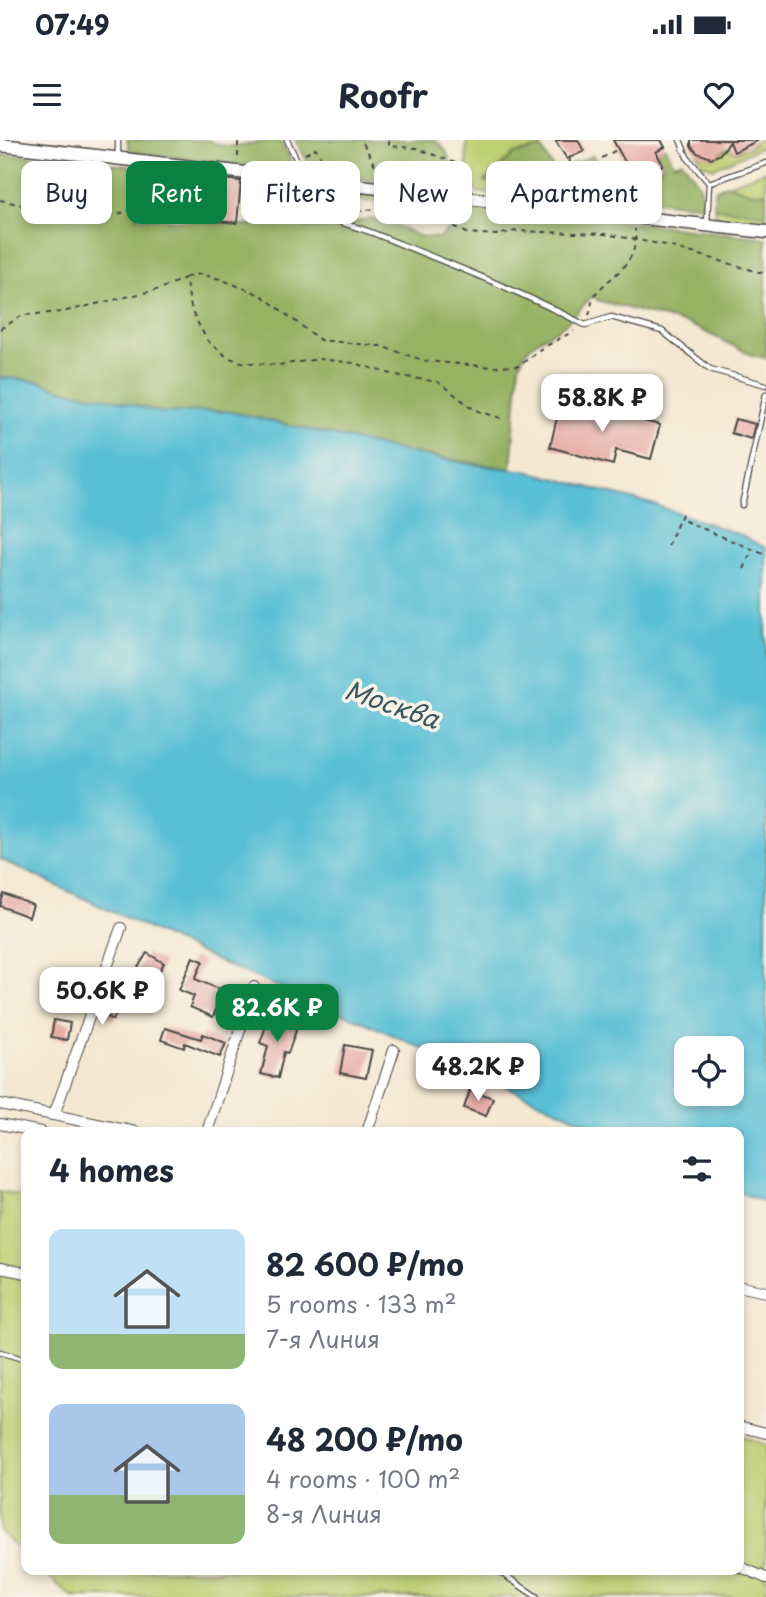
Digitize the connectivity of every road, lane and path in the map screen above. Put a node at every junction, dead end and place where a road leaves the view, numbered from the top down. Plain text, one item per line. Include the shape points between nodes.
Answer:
1 (118, 140) edge
2 (238, 140) edge
3 (287, 140) edge
4 (389, 140) edge
5 (680, 140) edge
6 (363, 143) dead end
7 (0, 145) edge
8 (618, 149) dead end
9 (118, 157) junction
10 (238, 157) dead end
11 (296, 158) junction
12 (570, 158) dead end
13 (602, 158) dead end
14 (298, 161) edge
15 (323, 161) edge
16 (452, 161) edge
17 (570, 161) edge
18 (374, 162) edge
19 (766, 163) edge
20 (241, 171) edge
21 (709, 183) junction
22 (360, 185) edge
23 (0, 200) edge
24 (360, 211) edge
25 (126, 213) edge
26 (350, 224) edge
27 (707, 225) junction
28 (766, 232) edge
29 (636, 239) junction
30 (766, 274) edge
31 (185, 278) junction
32 (585, 325) junction
33 (0, 329) edge
34 (766, 385) edge
35 (766, 394) edge
36 (504, 419) dead end
37 (742, 505) dead end
38 (682, 514) dead end
39 (680, 519) junction
40 (668, 546) dead end
41 (752, 549) junction
42 (766, 555) edge
43 (744, 569) dead end
44 (121, 928) dead end
45 (254, 986) dead end
46 (394, 1050) dead end
47 (0, 1104) edge
48 (54, 1115) junction
49 (0, 1124) edge
50 (111, 1127) edge
51 (209, 1127) edge
52 (369, 1127) edge
53 (21, 1128) edge
54 (0, 1268) edge
55 (21, 1272) edge
56 (744, 1287) edge
57 (766, 1292) edge
58 (0, 1352) edge
59 (21, 1358) edge
60 (744, 1428) edge
61 (766, 1433) edge
62 (744, 1569) edge
63 (504, 1575) edge
64 (766, 1578) edge
65 (537, 1597) edge

1 - 9 lane
2 - 10 path
3 - 11 lane
4 - 16 path via 389,146 416,148
5 - 21 lane via 687,157
6 - 18 path
7 - 9 street
8 - 13 path
9 - 20 street
11 - 14 lane
11 - 15 path via 316,148
12 - 17 path
19 - 21 lane
21 - 27 lane
22 - 27 street
23 - 25 path via 88,216
24 - 29 path via 389,208 446,222 467,233 592,233
26 - 32 lane via 533,298
27 - 28 street
29 - 30 path
29 - 32 path via 625,268 593,295
31 - 32 path via 200,274 220,278 261,295 320,340 380,346 426,361 519,366
31 - 33 path via 160,289 62,312 23,315
31 - 36 path via 192,312 207,340 227,358 279,365 319,359 354,363 438,382 475,411
32 - 34 lane via 611,317 662,331 710,369
35 - 37 lane
38 - 39 path
39 - 40 path
39 - 41 path
41 - 42 path
41 - 43 path
44 - 48 street
45 - 51 street
46 - 52 street
47 - 48 street
48 - 50 street
49 - 53 street
54 - 55 street
56 - 57 street
58 - 59 lane
60 - 61 street
62 - 64 street
63 - 65 lane

